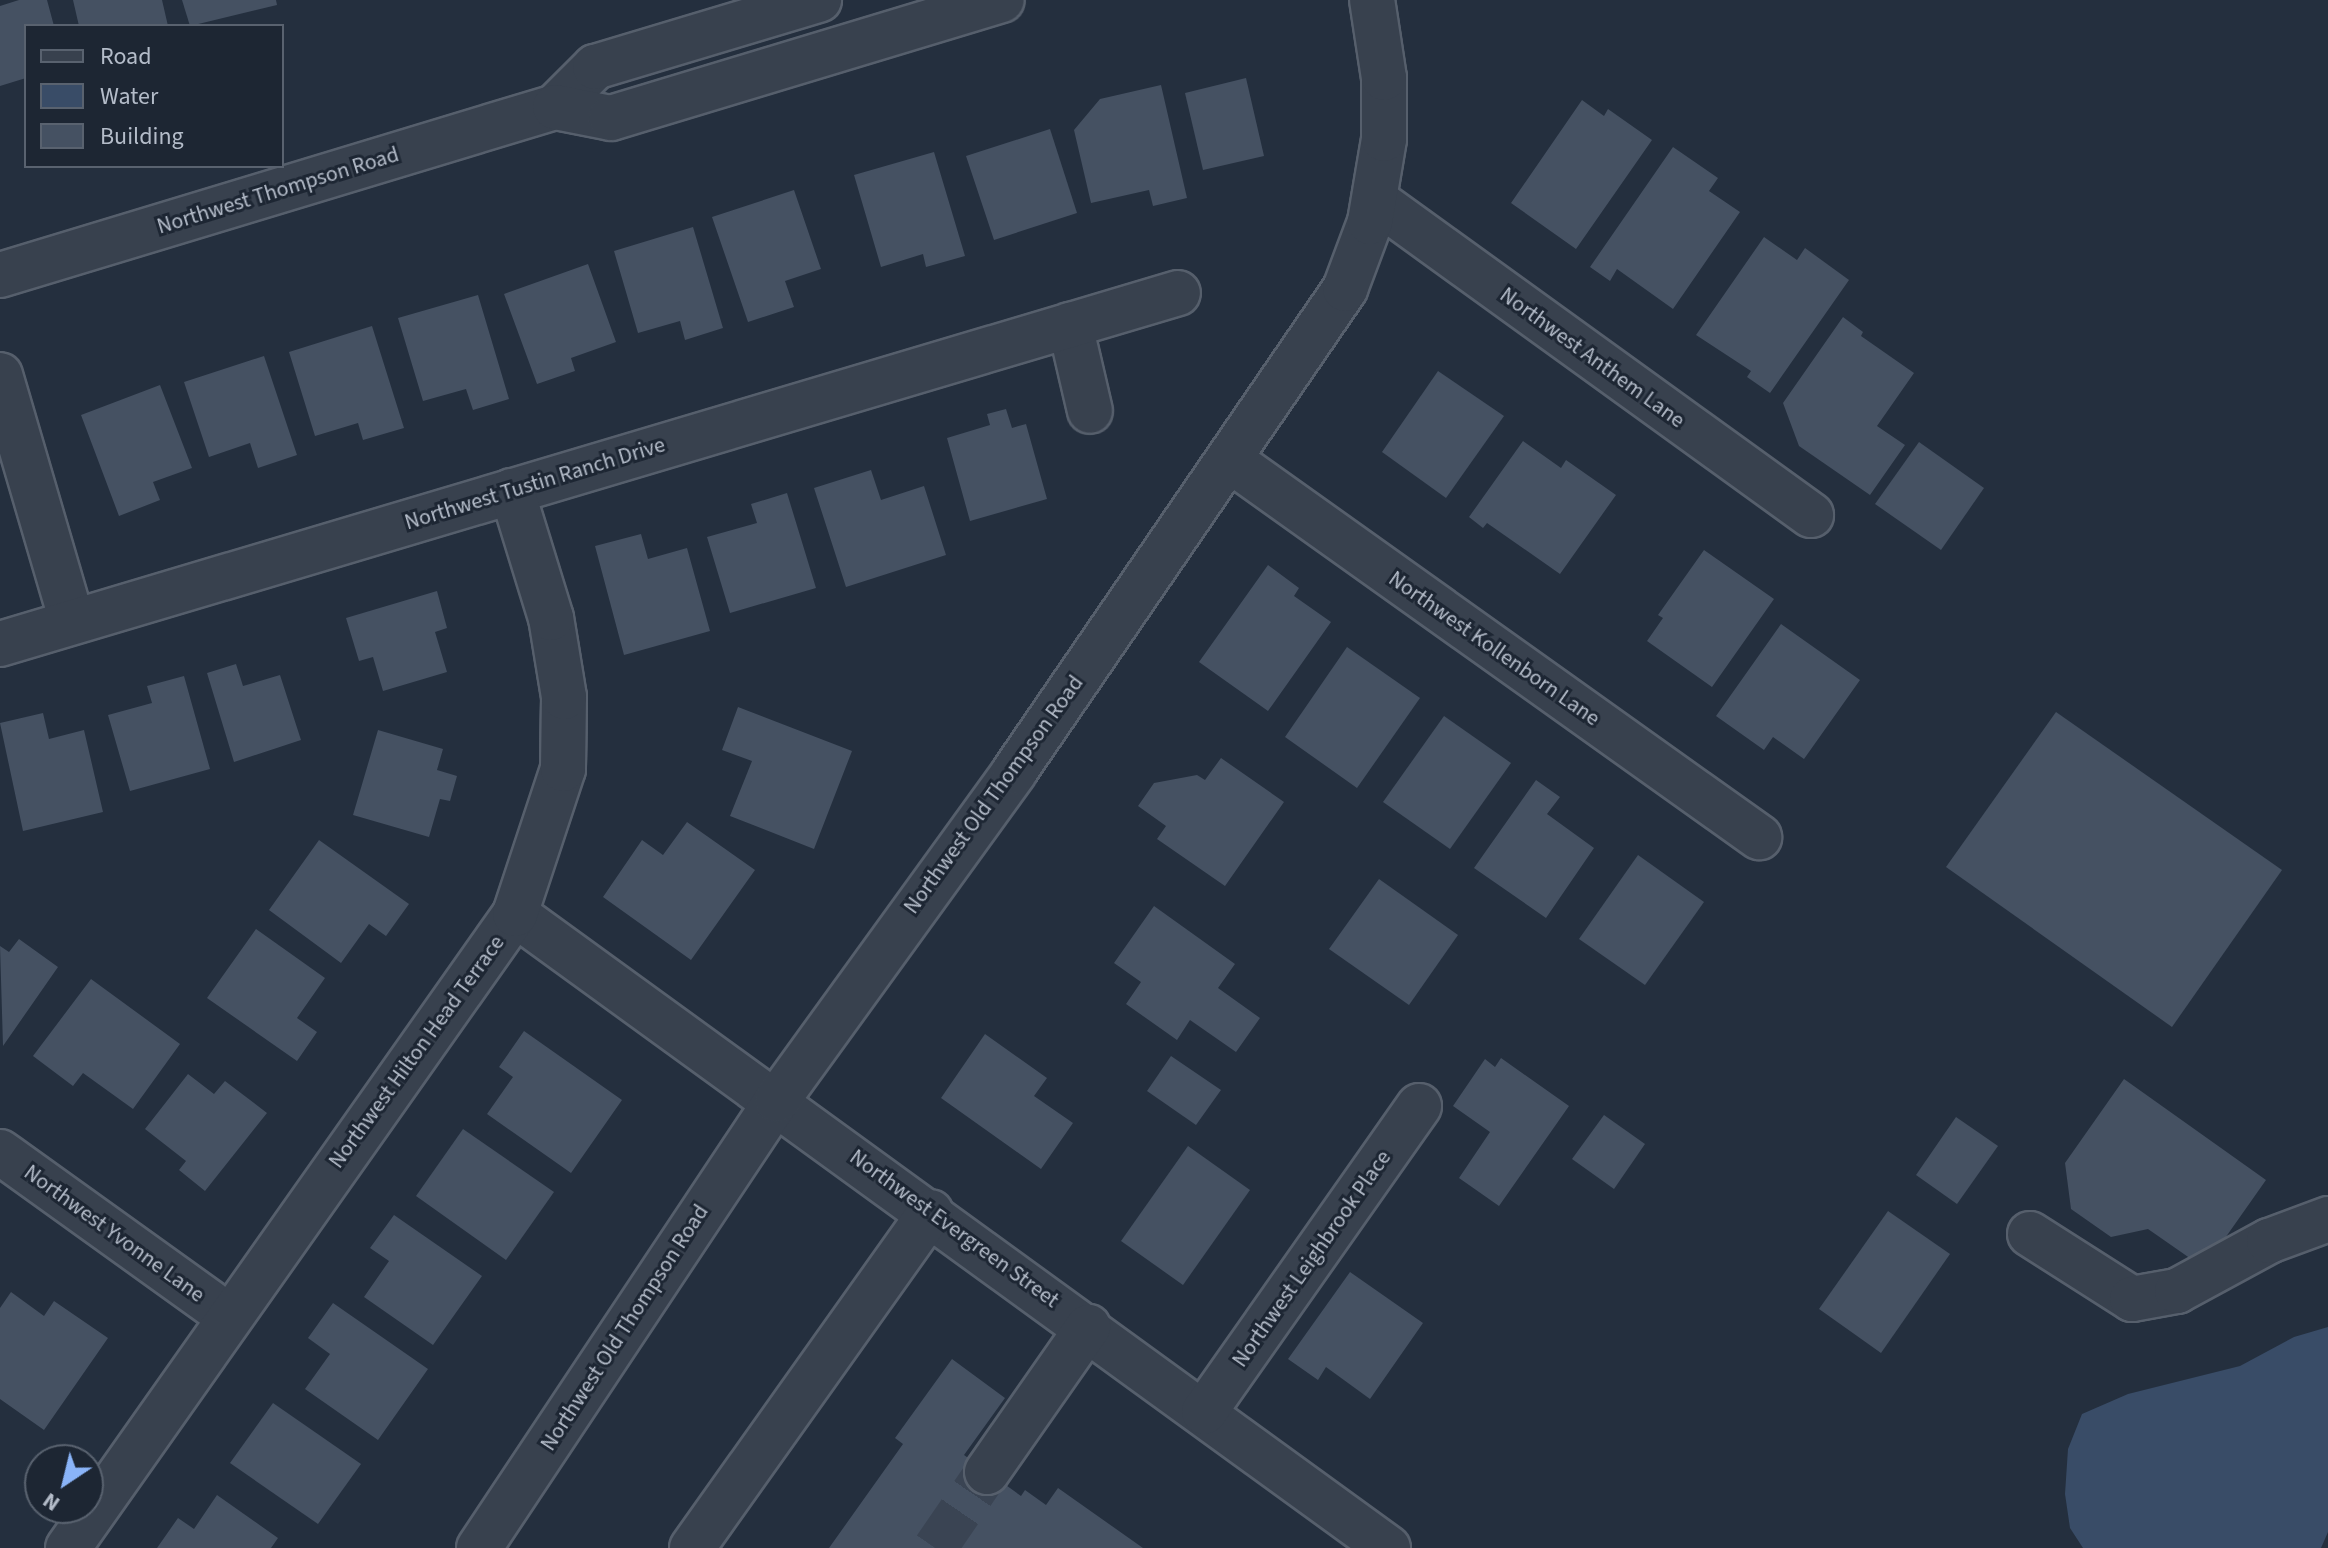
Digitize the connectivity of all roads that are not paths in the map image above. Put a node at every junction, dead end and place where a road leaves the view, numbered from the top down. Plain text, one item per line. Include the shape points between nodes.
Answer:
1 (819, 0) edge
2 (1002, 0) edge
3 (1372, 0) edge
4 (555, 107) junction
5 (1375, 200) junction
6 (0, 275) edge
7 (1178, 293) dead end
8 (1070, 325) junction
9 (0, 375) edge
10 (1090, 411) dead end
11 (1230, 460) junction
12 (512, 491) junction
13 (1811, 515) dead end
14 (72, 622) junction
15 (0, 644) edge
16 (1759, 837) dead end
17 (515, 914) junction
18 (777, 1100) junction
19 (1419, 1106) dead end
20 (0, 1152) edge
21 (931, 1212) junction
22 (2328, 1219) edge
23 (2030, 1234) dead end
24 (228, 1316) junction
25 (1088, 1327) junction
26 (1204, 1412) junction
27 (987, 1472) tunnel mouth
28 (484, 1546) edge
29 (68, 1548) edge
30 (692, 1548) edge
31 (1388, 1548) edge

1 - 4 street, Northwest Thompson Road via 595,67
2 - 4 street, Northwest Thompson Road via 611,118
3 - 5 street, Northwest Old Thompson Road via 1384,78 1384,139
4 - 6 street, Northwest Thompson Road
5 - 11 street, Northwest Old Thompson Road via 1345,289
5 - 13 street, Northwest Anthem Lane
7 - 8 street, Northwest Tustin Ranch Drive
8 - 10 street
8 - 12 street, Northwest Tustin Ranch Drive
9 - 14 street
11 - 16 street, Northwest Kollenborn Lane
11 - 18 street, Northwest Old Thompson Road
12 - 14 street, Northwest Tustin Ranch Drive
12 - 17 street, Northwest Hilton Head Terrace via 551,618 564,697 563,769
14 - 15 street, Northwest Tustin Ranch Drive
17 - 18 street, Northwest Evergreen Street
17 - 24 street, Northwest Hilton Head Terrace
18 - 21 street, Northwest Evergreen Street
18 - 28 street, Northwest Old Thompson Road
19 - 26 street, Northwest Leighbrook Place
20 - 24 street, Northwest Yvonne Lane
21 - 25 street, Northwest Evergreen Street
21 - 30 street
22 - 23 street via 2269,1241 2177,1291 2132,1299
24 - 29 street, Northwest Hilton Head Terrace
25 - 26 street, Northwest Evergreen Street
25 - 27 street
26 - 31 street, Northwest Evergreen Street

